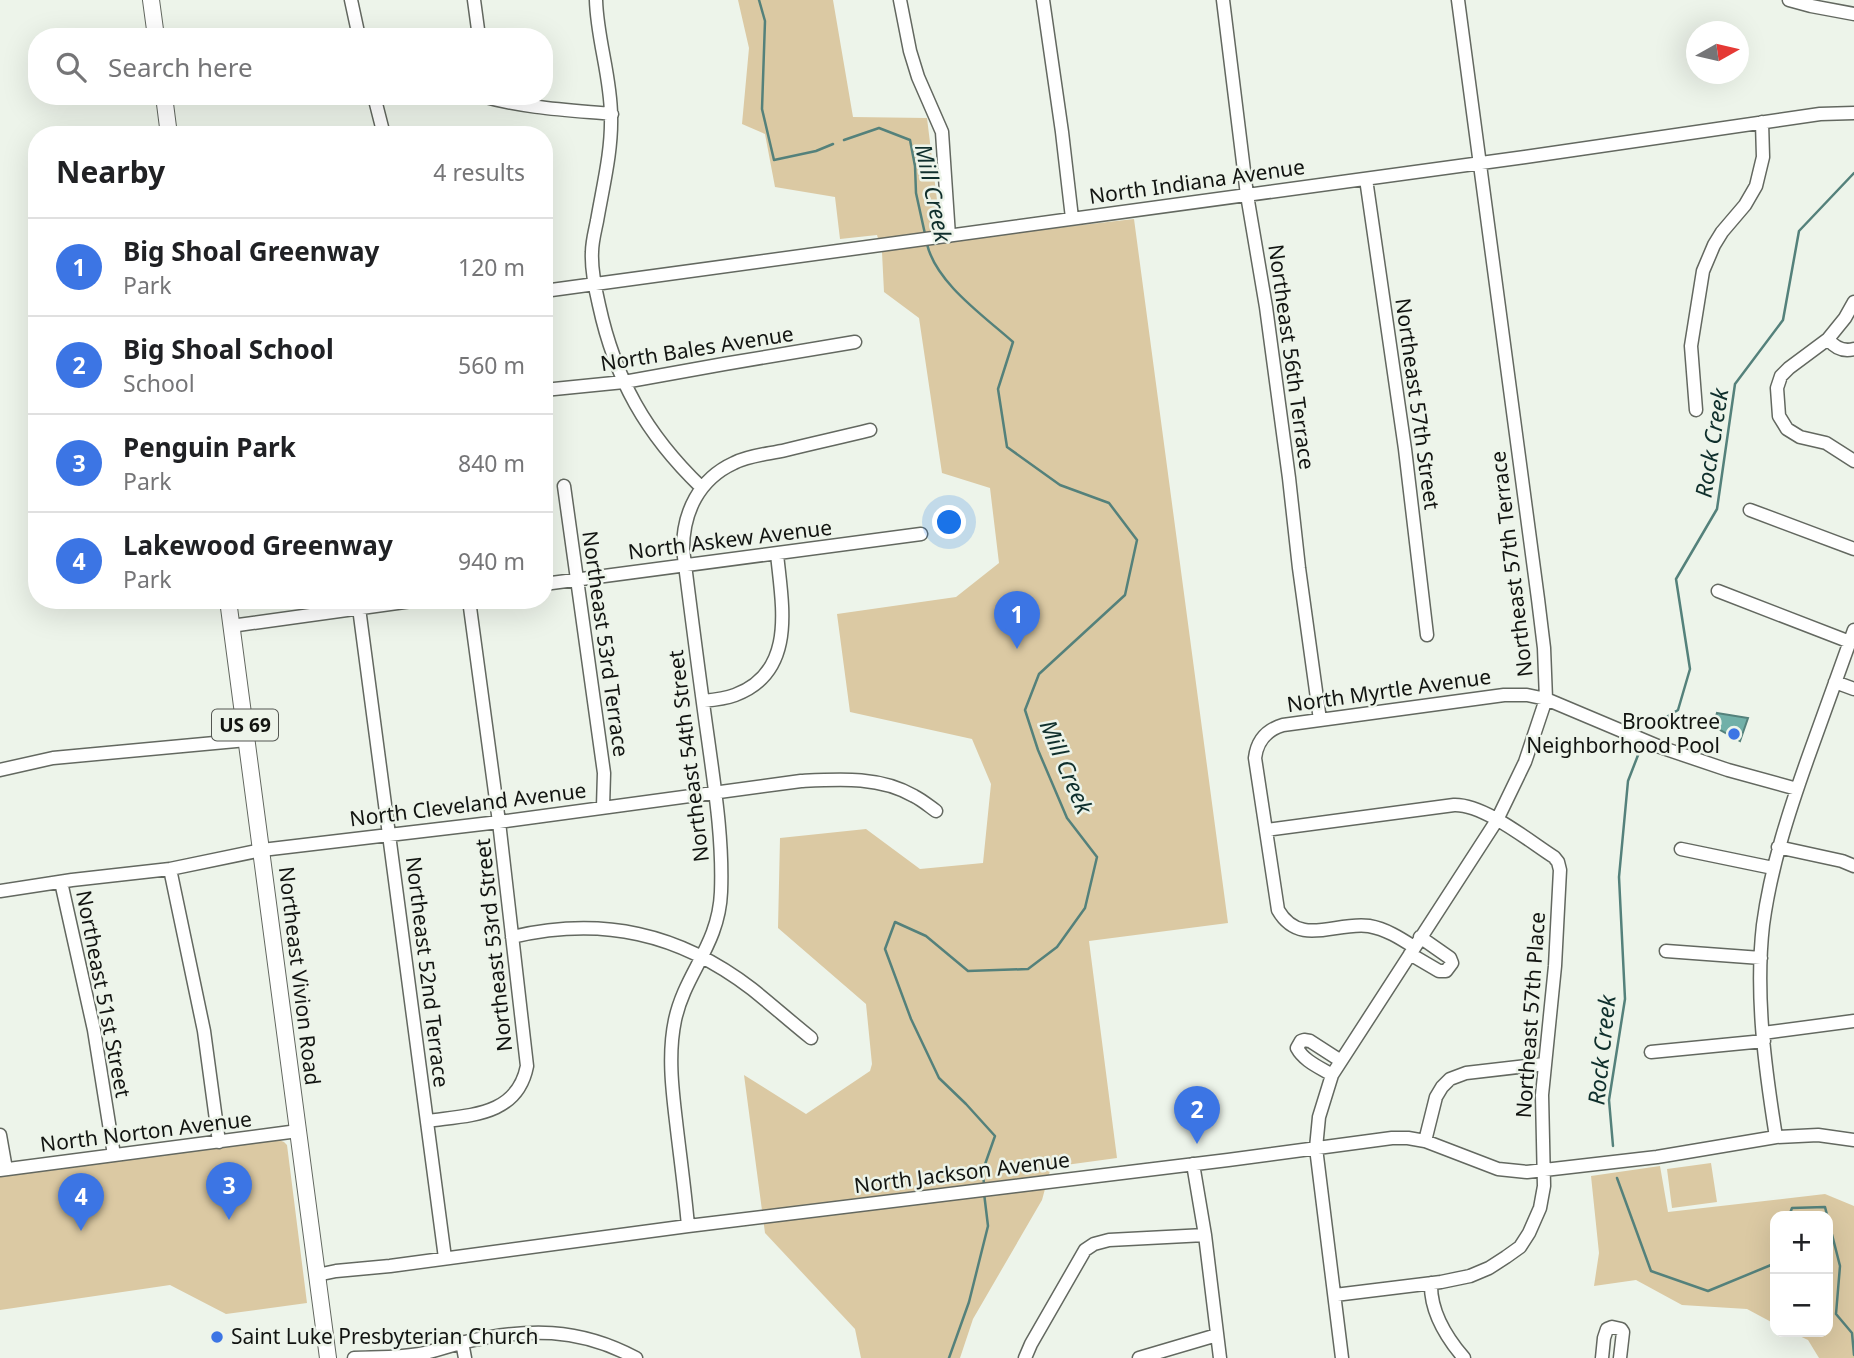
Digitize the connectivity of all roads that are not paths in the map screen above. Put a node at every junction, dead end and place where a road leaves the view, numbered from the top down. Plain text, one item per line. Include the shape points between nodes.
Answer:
1 (151, 0) edge
2 (351, 0) edge
3 (474, 0) edge
4 (596, 0) edge
5 (900, 0) edge
6 (1043, 0) edge
7 (1223, 0) edge
8 (1458, 0) edge
9 (1789, 0) edge
10 (1854, 13) edge
11 (155, 28) edge
12 (357, 28) edge
13 (478, 28) edge
14 (165, 105) edge
15 (376, 105) edge
16 (527, 105) edge
17 (1854, 113) edge
18 (612, 114) junction
19 (1762, 122) junction
20 (168, 126) edge
21 (382, 126) edge
22 (1480, 163) junction
23 (1366, 178) junction
24 (1247, 195) junction
25 (1072, 218) junction
26 (943, 236) junction
27 (594, 283) junction
28 (553, 289) edge
29 (1854, 304) edge
30 (1828, 339) junction
31 (855, 342) dead end
32 (1854, 349) edge
33 (624, 382) junction
34 (553, 389) edge
35 (1696, 410) dead end
36 (870, 430) dead end
37 (1854, 461) edge
38 (564, 486) dead end
39 (701, 487) junction
40 (1751, 510) dead end
41 (921, 534) dead end
42 (1854, 549) edge
43 (777, 554) junction
44 (685, 566) junction
45 (576, 580) junction
46 (553, 583) edge
47 (1718, 591) dead end
48 (229, 609) edge
49 (352, 609) edge
50 (359, 609) edge
51 (470, 609) edge
52 (231, 626) junction
53 (1427, 635) dead end
54 (1852, 636) edge
55 (1835, 682) junction
56 (1854, 689) edge
57 (1546, 699) junction
58 (703, 702) junction
59 (1320, 720) junction
60 (247, 740) junction
61 (0, 770) edge
62 (1797, 789) junction
63 (715, 792) junction
64 (603, 807) junction
65 (936, 811) dead end
66 (1497, 820) junction
67 (499, 822) junction
68 (1266, 830) junction
69 (390, 836) junction
70 (1778, 848) junction
71 (1681, 849) dead end
72 (262, 850) junction
73 (1854, 866) edge
74 (170, 869) junction
75 (1773, 869) junction
76 (61, 882) junction
77 (0, 891) edge
78 (512, 937) junction
79 (1415, 946) junction
80 (1666, 951) dead end
81 (702, 958) junction
82 (1761, 958) junction
83 (1854, 1021) edge
84 (1763, 1037) junction
85 (811, 1038) dead end
86 (1651, 1052) dead end
87 (1341, 1061) junction
88 (1545, 1065) junction
89 (1332, 1075) junction
90 (427, 1121) junction
91 (298, 1131) junction
92 (0, 1135) edge
93 (1776, 1137) junction
94 (1424, 1140) junction
95 (1854, 1140) edge
96 (219, 1142) junction
97 (1316, 1148) junction
98 (114, 1155) junction
99 (1193, 1164) junction
100 (3, 1170) edge
101 (1544, 1171) junction
102 (688, 1226) junction
103 (1205, 1235) junction
104 (444, 1258) junction
105 (317, 1275) junction
106 (1431, 1283) junction
107 (1335, 1295) junction
108 (1217, 1335) junction
109 (462, 1342) junction
110 (328, 1358) edge
111 (354, 1358) edge
112 (466, 1358) edge
113 (636, 1358) edge
114 (1025, 1358) edge
115 (1139, 1358) edge
116 (1220, 1358) edge
117 (1342, 1358) edge
118 (1464, 1358) edge
119 (1602, 1358) edge
120 (1620, 1358) edge

1 - 11 main road
2 - 12 street
3 - 13 street
4 - 18 street
5 - 26 street via 918,77 942,132
6 - 25 street
7 - 24 street, Northeast 56th Terrace
8 - 22 street, Northeast 57th Terrace
9 - 10 street
14 - 20 main road
15 - 21 street
16 - 18 street
17 - 19 street, North Indiana Avenue
18 - 27 street via 592,252
19 - 22 street, North Indiana Avenue
19 - 35 street via 1763,158 1756,186 1722,232 1703,271 1691,346
22 - 23 street, North Indiana Avenue
22 - 57 street, Northeast 57th Terrace via 1538,599
23 - 24 street, North Indiana Avenue
23 - 53 street, Northeast 57th Street
24 - 25 street, North Indiana Avenue
24 - 59 street, Northeast 56th Terrace via 1288,464
25 - 26 street, North Indiana Avenue
26 - 27 street, North Indiana Avenue
27 - 28 street, North Indiana Avenue
27 - 33 street via 605,335
29 - 30 street
30 - 32 street via 1840,349
30 - 37 street via 1781,376 1776,388 1779,413 1796,435 1826,443
31 - 33 street, North Bales Avenue
33 - 34 street, North Bales Avenue
33 - 39 street via 650,431
36 - 39 street via 743,459
38 - 45 street, Northeast 53rd Terrace
39 - 44 street, Northeast 54th Street via 685,524
40 - 42 street
41 - 43 street, North Askew Avenue
43 - 44 street, North Askew Avenue
43 - 58 street via 783,631 778,652 760,679 746,690
44 - 45 street, North Askew Avenue
44 - 58 street, Northeast 54th Street
45 - 46 street, North Askew Avenue
45 - 64 street, Northeast 53rd Terrace via 604,773
47 - 54 street
48 - 52 main road, Northeast Vivion Road / US 69
49 - 52 street
50 - 69 street, Northeast 52nd Terrace
51 - 67 street, Northeast 53rd Street
52 - 60 main road, Northeast Vivion Road / US 69
54 - 55 street
55 - 56 street
55 - 62 street
57 - 59 street, North Myrtle Avenue via 1504,695
57 - 62 street, North Myrtle Avenue via 1660,747
57 - 66 street, Northeast 57th Terrace via 1532,745
58 - 63 street, Northeast 54th Street
59 - 68 street, North Myrtle Avenue via 1283,725 1266,733 1257,747
60 - 61 street via 53,758
60 - 72 main road, Northeast Vivion Road / US 69
62 - 70 street
63 - 64 street, North Cleveland Avenue
63 - 65 street, North Cleveland Avenue via 801,781 860,780 901,789
63 - 81 street, Northeast 54th Street via 721,895
64 - 67 street, North Cleveland Avenue
66 - 68 street via 1470,806 1454,805
66 - 79 street, Northeast 57th Terrace
66 - 88 street, Northeast 57th Place via 1558,862 1560,870
67 - 69 street, North Cleveland Avenue
67 - 78 street, Northeast 53rd Street
68 - 79 street via 1278,910 1293,926 1311,931 1370,926
69 - 72 street, North Cleveland Avenue
69 - 90 street, Northeast 52nd Terrace
70 - 73 street
70 - 75 street
71 - 75 street
72 - 74 street, North Cleveland Avenue
72 - 91 main road, Northeast Vivion Road / US 69
74 - 76 street, North Cleveland Avenue
74 - 96 street via 204,1031
75 - 82 street
76 - 77 street, North Cleveland Avenue
76 - 98 street, Northeast 51st Street via 94,1030
78 - 81 street via 568,928 607,929 646,935
78 - 90 street, Northeast 53rd Street via 527,1066 524,1078 512,1097 492,1110
79 - 87 street, Northeast 57th Terrace
80 - 82 street
81 - 85 street via 751,988
81 - 102 street, Northeast 54th Street via 680,1003 672,1045 672,1087
82 - 84 street
83 - 84 street
84 - 86 street
84 - 93 street
87 - 89 street, Northeast 57th Terrace
87 - 89 street via 1310,1041 1298,1045 1309,1061
88 - 94 street via 1466,1073 1450,1079 1437,1097
88 - 101 street, Northeast 57th Place via 1541,1116
89 - 97 street, Northeast 57th Terrace via 1319,1117
90 - 104 street, Northeast 52nd Terrace
91 - 96 street, North Norton Avenue
91 - 105 main road, Northeast Vivion Road / US 69
92 - 100 street
93 - 95 street, North Jackson Avenue via 1818,1135
93 - 101 street, North Jackson Avenue
94 - 97 street, North Jackson Avenue via 1392,1138
94 - 101 street, North Jackson Avenue via 1498,1169
96 - 98 street, North Norton Avenue
97 - 99 street, North Jackson Avenue
97 - 107 street, Northeast 57th Terrace
98 - 100 street, North Norton Avenue
99 - 102 street, North Jackson Avenue
99 - 103 street
101 - 106 street, Northeast 57th Place via 1540,1208 1520,1247 1480,1272
102 - 104 street, North Jackson Avenue
103 - 108 street
103 - 114 street via 1109,1240 1089,1247
104 - 105 street, North Jackson Avenue
105 - 110 main road, Northeast Vivion Road / US 69
106 - 107 street, Northeast 57th Place
106 - 118 street via 1439,1321
107 - 117 street, Northeast 57th Terrace
108 - 115 street
108 - 116 street
109 - 111 street via 428,1352
109 - 112 street
109 - 113 street via 550,1332 590,1338
119 - 120 street via 1604,1338 1612,1327 1623,1332

